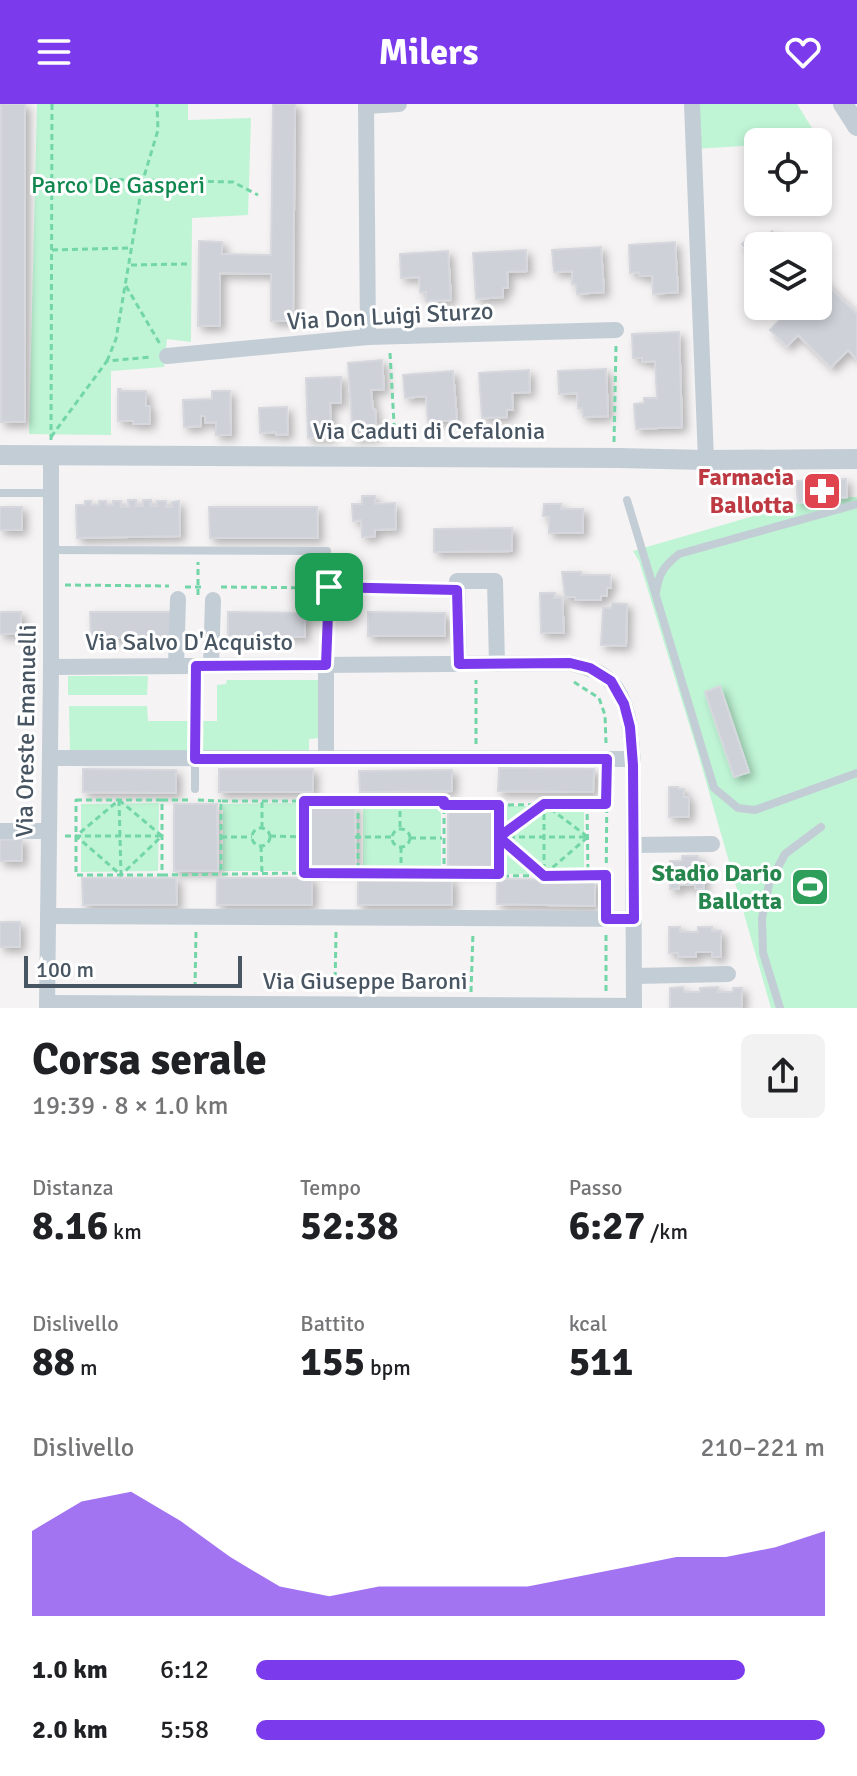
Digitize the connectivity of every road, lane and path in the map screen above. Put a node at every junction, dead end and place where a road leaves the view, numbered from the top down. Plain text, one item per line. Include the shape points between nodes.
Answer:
1 (52, 104) edge
2 (157, 104) edge
3 (399, 104) edge
4 (692, 104) edge
5 (843, 104) edge
6 (366, 105) edge
7 (857, 126) edge
8 (143, 180) junction
9 (51, 185) junction
10 (258, 195) dead end
11 (132, 248) junction
12 (51, 250) junction
13 (188, 264) dead end
14 (130, 265) junction
15 (126, 286) junction
16 (616, 330) joint
17 (368, 337) junction
18 (389, 337) junction
19 (167, 356) junction
20 (107, 361) junction
21 (614, 444) dead end
22 (51, 446) junction
23 (395, 446) dead end
24 (0, 455) edge
25 (857, 459) edge
26 (706, 460) junction
27 (0, 493) edge
28 (51, 493) junction
29 (627, 500) dead end
30 (857, 504) edge
31 (51, 550) junction
32 (327, 551) dead end
33 (51, 585) junction
34 (329, 587) junction
35 (457, 590) junction
36 (655, 596) junction
37 (178, 599) dead end
38 (213, 600) dead end
39 (459, 664) junction
40 (476, 664) junction
41 (497, 664) junction
42 (326, 665) junction
43 (176, 666) junction
44 (204, 666) junction
45 (51, 667) junction
46 (574, 682) dead end
47 (50, 758) junction
48 (195, 759) junction
49 (326, 759) junction
50 (470, 759) junction
51 (607, 759) junction
52 (633, 759) junction
53 (857, 773) edge
54 (195, 789) dead end
55 (119, 800) junction
56 (262, 801) junction
57 (304, 801) junction
58 (400, 801) junction
59 (358, 802) junction
60 (544, 804) junction
61 (587, 804) junction
62 (606, 804) junction
63 (444, 805) junction
64 (499, 805) junction
65 (821, 827) dead end
66 (262, 828) junction
67 (400, 828) junction
68 (0, 831) edge
69 (49, 834) junction
70 (76, 836) junction
71 (121, 836) junction
72 (162, 836) junction
73 (270, 836) junction
74 (221, 837) junction
75 (252, 837) junction
76 (304, 837) junction
77 (311, 837) dead end
78 (357, 837) junction
79 (391, 837) junction
80 (499, 837) junction
81 (544, 837) junction
82 (588, 837) junction
83 (410, 838) junction
84 (444, 838) junction
85 (712, 844) dead end
86 (634, 845) junction
87 (261, 846) junction
88 (401, 847) junction
89 (221, 873) junction
90 (262, 873) junction
91 (304, 873) junction
92 (358, 874) junction
93 (401, 874) junction
94 (444, 874) junction
95 (499, 874) junction
96 (121, 875) junction
97 (162, 875) junction
98 (588, 875) junction
99 (606, 875) junction
100 (544, 876) junction
101 (48, 916) junction
102 (196, 917) junction
103 (336, 918) junction
104 (473, 918) junction
105 (606, 919) junction
106 (634, 919) junction
107 (728, 974) dead end
108 (635, 976) junction
109 (202, 1005) edge
110 (335, 1005) junction
111 (47, 1006) edge
112 (176, 1006) edge
113 (452, 1006) edge
114 (482, 1006) edge
115 (606, 1006) edge
116 (634, 1007) edge
117 (780, 1008) edge

1 - 9 path
2 - 8 path via 158,130
3 - 6 street
4 - 26 street
5 - 7 street
6 - 17 street
8 - 9 path
8 - 10 path via 233,182
8 - 11 path
9 - 12 path
11 - 12 path
11 - 14 path
12 - 22 path
13 - 14 path
14 - 15 path
15 - 19 path
15 - 20 path
16 - 18 street, Via Don Luigi Sturzo
16 - 21 path
17 - 18 street, Via Don Luigi Sturzo
17 - 19 street, Via Don Luigi Sturzo
18 - 23 path
19 - 20 path
20 - 22 path
22 - 24 street, Via Caduti di Cefalonia
22 - 26 street, Via Caduti di Cefalonia
22 - 28 street, Via Oreste Emanuelli
25 - 26 street, Via Caduti di Cefalonia
27 - 28 lane
28 - 31 street, Via Oreste Emanuelli
29 - 36 lane
30 - 36 lane via 679,554 664,566
31 - 32 lane
31 - 33 street, Via Oreste Emanuelli
33 - 34 path
33 - 45 street, Via Oreste Emanuelli
34 - 35 path
34 - 42 path
35 - 39 street
35 - 41 street via 457,581 495,581
36 - 53 lane via 714,788 738,808 755,810
37 - 43 street
38 - 44 street
39 - 40 street, Via Salvo D'Acquisto
39 - 42 street, Via Salvo D'Acquisto
40 - 41 street, Via Salvo D'Acquisto
40 - 50 path via 476,751
41 - 52 street, Via Salvo D'Acquisto via 570,663 611,681 624,704
42 - 44 street, Via Salvo D'Acquisto
42 - 49 street
43 - 44 street, Via Salvo D'Acquisto
43 - 45 street, Via Salvo D'Acquisto
44 - 48 path
45 - 47 street, Via Oreste Emanuelli
46 - 51 path via 599,698
47 - 48 street
47 - 69 street, Via Oreste Emanuelli
48 - 49 street
48 - 54 lane
49 - 50 street
50 - 51 street
51 - 52 street
51 - 62 path
52 - 86 street
55 - 70 path
55 - 70 path via 76,800
55 - 71 path
55 - 72 path
55 - 72 path via 162,800
56 - 57 path
56 - 66 path
56 - 74 path via 221,801
57 - 59 path
57 - 76 path
58 - 59 path
58 - 63 path
58 - 67 path
59 - 78 path
60 - 61 path
60 - 64 path
60 - 80 path
60 - 81 path
60 - 82 path
61 - 62 path
61 - 82 path
62 - 99 path
63 - 64 path
63 - 84 path
64 - 80 path
65 - 117 lane via 785,854 769,884 762,918 763,953
66 - 73 path
66 - 75 path
67 - 79 path
67 - 83 path
68 - 69 street
69 - 70 path
69 - 101 street, Via Oreste Emanuelli
70 - 71 path
70 - 96 path
70 - 96 path via 76,875
71 - 72 path
71 - 96 path
72 - 96 path
72 - 97 path
73 - 76 path
73 - 87 path
74 - 75 path
74 - 89 path
75 - 87 path
76 - 77 path
76 - 91 path
78 - 79 path
78 - 92 path
79 - 88 path
80 - 81 path
80 - 95 path
80 - 100 path
81 - 82 path
81 - 100 path
82 - 98 path
82 - 100 path
83 - 84 path
83 - 88 path
84 - 94 path
85 - 86 street
86 - 106 street
87 - 90 path
88 - 93 path
89 - 90 path
89 - 97 path
90 - 91 path
91 - 92 path
92 - 93 path
93 - 94 path
94 - 95 path
95 - 100 path
96 - 97 path
98 - 99 path
98 - 100 path
99 - 105 path
101 - 102 street
101 - 111 street, Via Oreste Emanuelli
102 - 103 street
102 - 109 path
103 - 104 street
103 - 110 path
104 - 105 street
104 - 114 path
105 - 106 street
105 - 115 path
106 - 108 street
107 - 108 street
108 - 116 street
109 - 110 street, Via Giuseppe Baroni
109 - 112 street, Via Giuseppe Baroni
110 - 113 street, Via Giuseppe Baroni
111 - 112 street, Via Giuseppe Baroni
113 - 114 street, Via Giuseppe Baroni
114 - 115 street, Via Giuseppe Baroni
115 - 116 street, Via Giuseppe Baroni

